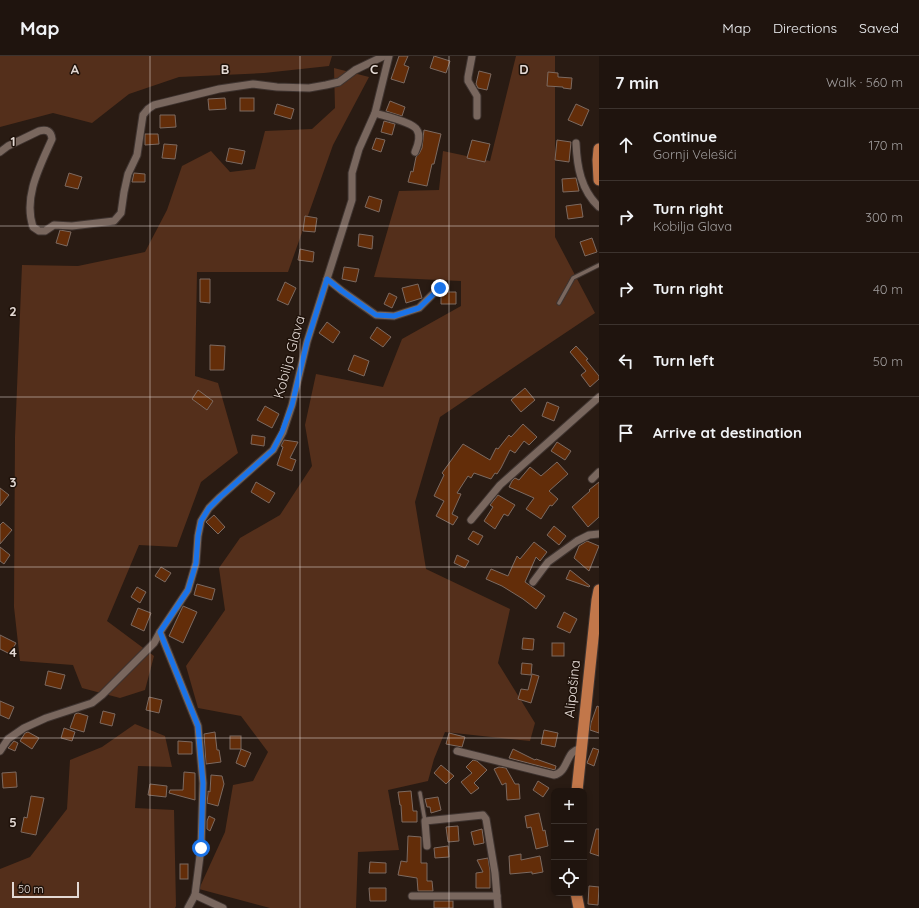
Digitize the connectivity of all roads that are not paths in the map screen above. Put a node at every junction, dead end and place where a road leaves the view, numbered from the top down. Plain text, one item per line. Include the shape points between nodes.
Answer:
1 (384, 56) edge
2 (389, 56) edge
3 (472, 56) edge
4 (375, 113) junction
5 (477, 116) dead end
6 (576, 143) dead end
7 (599, 149) edge
8 (0, 152) edge
9 (415, 152) dead end
10 (599, 180) edge
11 (599, 207) edge
12 (599, 265) edge
13 (327, 279) junction
14 (440, 288) dead end
15 (559, 303) dead end
16 (599, 397) edge
17 (599, 472) edge
18 (592, 478) dead end
19 (471, 520) dead end
20 (599, 534) edge
21 (533, 582) dead end
22 (599, 590) edge
23 (160, 632) junction
24 (581, 748) junction
25 (0, 751) edge
26 (457, 751) dead end
27 (577, 788) edge
28 (420, 793) dead end
29 (425, 821) junction
30 (428, 846) dead end
31 (195, 895) junction
32 (412, 896) dead end
33 (497, 896) junction
34 (576, 896) edge
35 (188, 908) edge
36 (223, 908) edge
37 (498, 908) edge
38 (578, 908) edge

1 - 8 street via 355,70 338,82 326,85 309,88 253,84 154,105 144,115 137,155 128,174 121,213 114,221 54,226 39,231 33,227 30,219 32,186 52,139 51,134 49,131 40,131
2 - 4 street, Kobilja Glava
3 - 5 street via 468,81 477,96
4 - 9 street via 413,125 418,130 419,141
4 - 13 street, Kobilja Glava via 359,149 351,180 352,200
6 - 11 street via 580,176 587,192
7 - 10 main road
12 - 15 lane via 573,278
13 - 14 street via 376,315 394,316 419,308
13 - 23 street, Kobilja Glava via 282,432 273,450 220,497 201,521 196,563 188,590
16 - 19 street via 500,485
17 - 18 street
20 - 21 street via 589,534 548,562
22 - 24 main road, Alipašina
23 - 25 street, Kobilja Glava via 154,643 92,703 24,728 8,739
23 - 31 street via 198,726 203,783 201,848
24 - 26 street via 572,752 558,775
24 - 27 main road, Alipašina
28 - 29 lane
29 - 30 street
29 - 33 street via 483,814 486,819
31 - 35 street
31 - 36 street
32 - 33 street
33 - 37 street
34 - 38 main road

